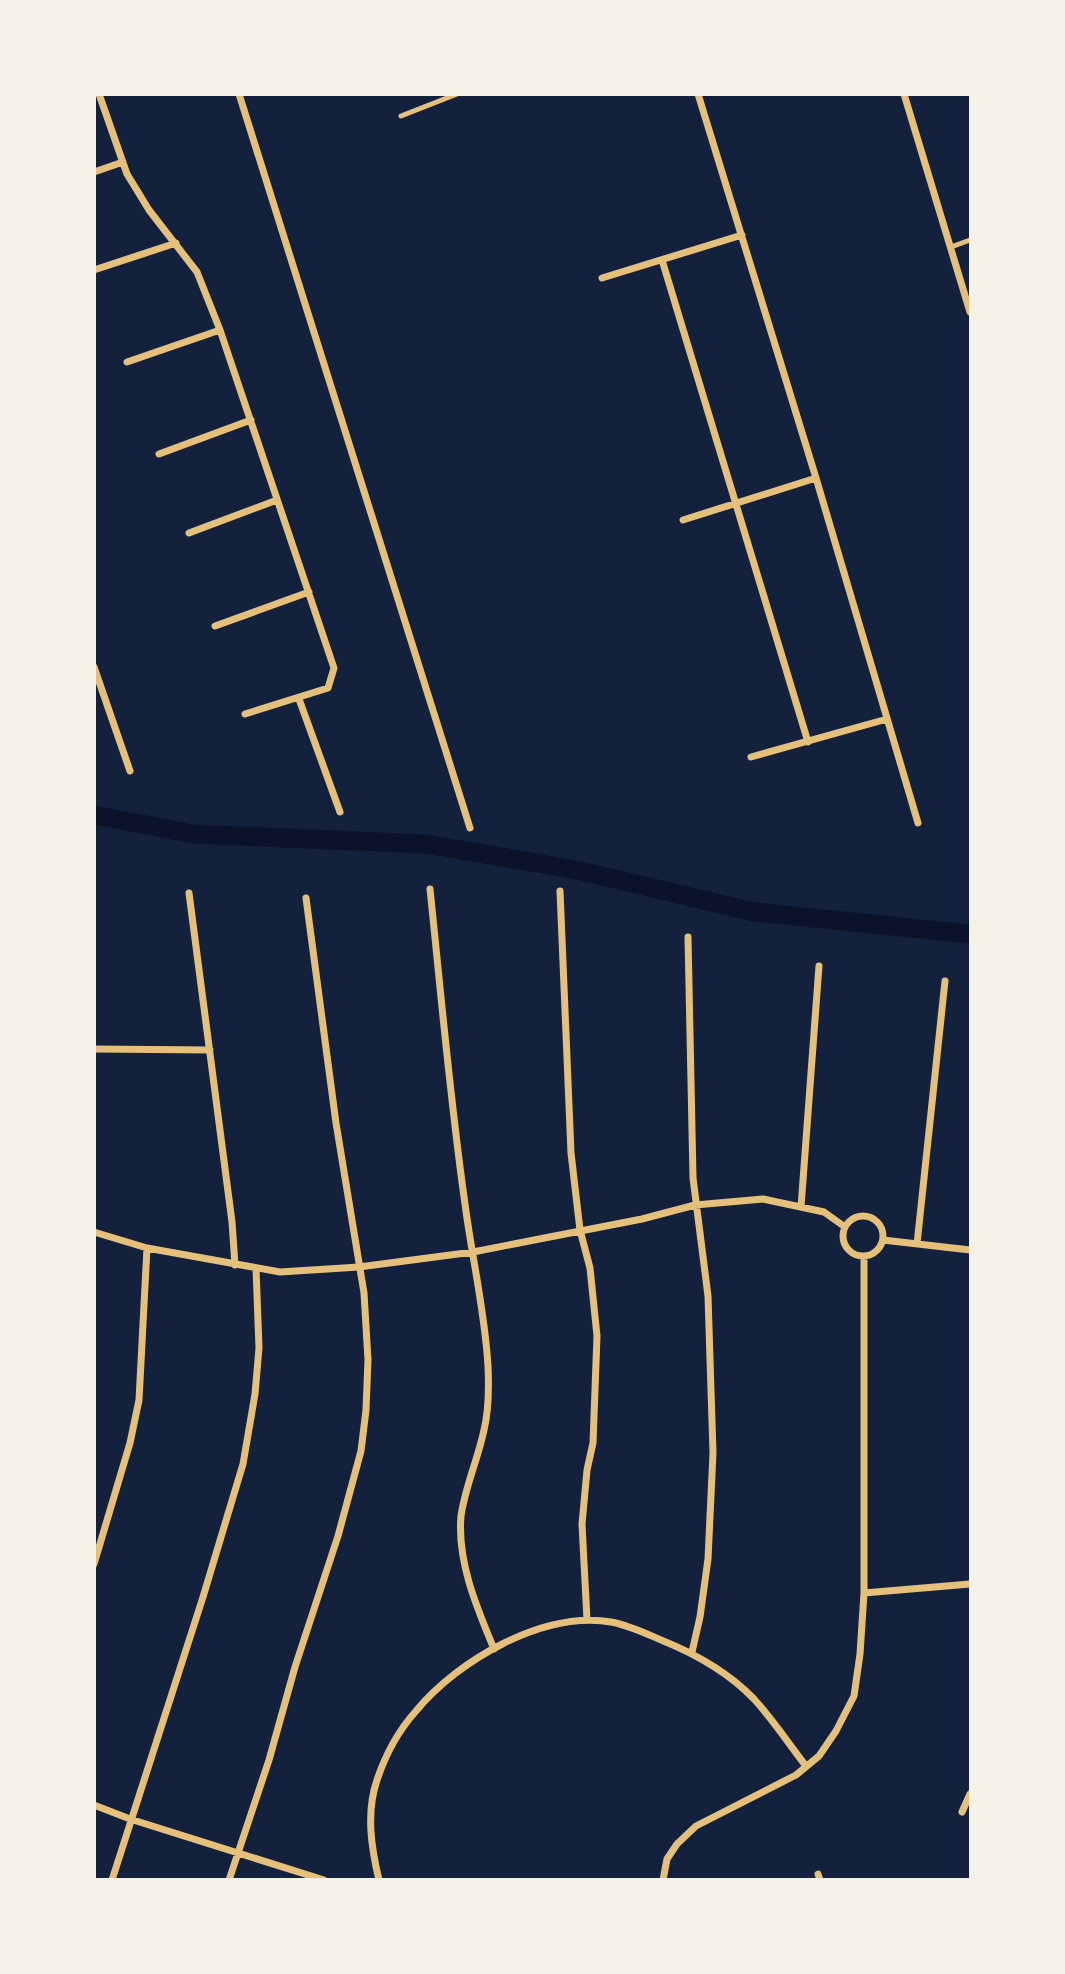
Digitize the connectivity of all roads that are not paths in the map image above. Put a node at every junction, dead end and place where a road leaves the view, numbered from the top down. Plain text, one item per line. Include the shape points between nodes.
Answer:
1 (99, 94) edge
2 (239, 94) edge
3 (457, 94) edge
4 (698, 94) edge
5 (904, 94) edge
6 (401, 116) dead end
7 (123, 162) junction
8 (94, 172) edge
9 (742, 236) junction
10 (971, 240) edge
11 (176, 243) junction
12 (951, 247) junction
13 (662, 260) junction
14 (94, 270) edge
15 (602, 278) dead end
16 (971, 312) edge
17 (220, 330) junction
18 (127, 362) dead end
19 (251, 420) junction
20 (159, 454) dead end
21 (816, 478) junction
22 (277, 500) junction
23 (737, 503) junction
24 (683, 520) dead end
25 (189, 533) dead end
26 (309, 592) junction
27 (215, 626) dead end
28 (94, 667) edge
29 (299, 699) junction
30 (245, 715) dead end
31 (887, 719) junction
32 (808, 742) junction
33 (751, 757) dead end
34 (130, 771) dead end
35 (340, 812) dead end
36 (918, 823) dead end
37 (470, 828) dead end
38 (430, 889) dead end
39 (560, 891) dead end
40 (189, 893) dead end
41 (306, 898) dead end
42 (688, 937) dead end
43 (819, 966) dead end
44 (945, 981) dead end
45 (94, 1049) edge
46 (210, 1050) junction
47 (695, 1205) junction
48 (801, 1207) junction
49 (845, 1227) junction
50 (580, 1230) junction
51 (94, 1232) edge
52 (883, 1240) junction
53 (917, 1244) junction
54 (147, 1248) junction
55 (971, 1250) edge
56 (473, 1252) junction
57 (864, 1256) junction
58 (235, 1265) junction
59 (359, 1267) junction
60 (256, 1268) junction
61 (94, 1564) edge
62 (971, 1584) edge
63 (863, 1593) junction
64 (587, 1620) junction
65 (494, 1649) junction
66 (692, 1652) junction
67 (806, 1766) junction
68 (971, 1794) edge
69 (94, 1805) edge
70 (962, 1812) dead end
71 (130, 1819) junction
72 (238, 1851) junction
73 (112, 1880) edge
74 (229, 1880) edge
75 (324, 1880) edge
76 (379, 1880) edge
77 (663, 1880) edge

1 - 7 street
2 - 37 street
3 - 6 lane
4 - 9 street
5 - 12 street
7 - 8 street
7 - 11 street via 149,209
9 - 13 street
9 - 21 street
10 - 12 lane
11 - 14 street
11 - 17 street via 197,272
12 - 16 street
13 - 15 street
13 - 23 street
17 - 18 street
17 - 19 street
19 - 20 street
19 - 22 street
21 - 23 street
21 - 31 street
22 - 25 street
22 - 26 street
23 - 24 street
23 - 32 street
26 - 27 street
26 - 29 street via 334,668 328,688
28 - 34 street
29 - 30 street
29 - 35 street
31 - 32 street
31 - 36 street
32 - 33 street
38 - 56 street
39 - 50 street via 571,1153
40 - 46 street
41 - 59 street
42 - 47 street
43 - 48 street
44 - 53 street
45 - 46 street
46 - 58 street
47 - 48 street via 763,1199
47 - 50 street
47 - 66 street via 708,1296 713,1453 708,1559
48 - 49 street via 824,1212
49 - 52 street via 858,1217 873,1219
49 - 57 street via 849,1250
50 - 56 street
50 - 64 street via 590,1268 597,1336 593,1443 582,1524
51 - 54 street
52 - 53 street
52 - 57 street via 873,1254
53 - 55 street
54 - 58 street
54 - 61 street via 139,1400
56 - 59 street
56 - 65 street via 488,1394 485,1427 461,1517 462,1543 472,1591
57 - 63 street
58 - 60 street
59 - 60 street via 280,1272
59 - 72 street via 368,1360 360,1451 270,1760
60 - 71 street via 256,1394 243,1464
62 - 63 street
63 - 67 street via 854,1696 836,1731
64 - 65 street via 531,1632
64 - 66 street via 634,1629
65 - 76 street via 448,1679 415,1711 396,1740 376,1781 373,1804 370,1832
66 - 67 street via 754,1699
67 - 77 street via 696,1826 667,1859
68 - 70 street
69 - 71 street
71 - 72 street
71 - 73 street
72 - 74 street
72 - 75 street

